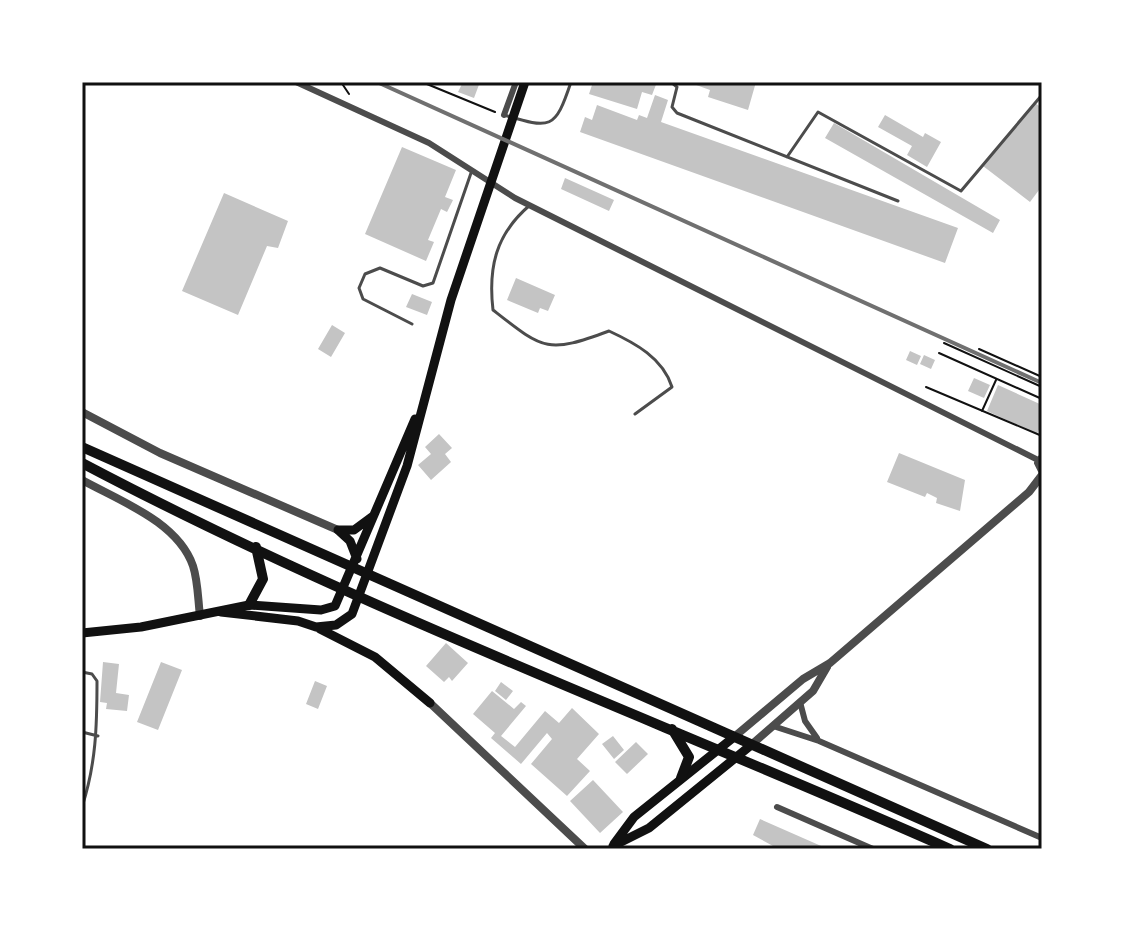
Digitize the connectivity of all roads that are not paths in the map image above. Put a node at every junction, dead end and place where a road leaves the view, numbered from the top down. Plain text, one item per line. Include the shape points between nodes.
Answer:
1 (296, 82) edge
2 (516, 82) edge
3 (525, 82) edge
4 (571, 82) edge
5 (671, 82) edge
6 (1041, 96) edge
7 (504, 115) joint
8 (787, 157) junction
9 (472, 169) junction
10 (898, 201) dead end
11 (530, 205) junction
12 (412, 324) dead end
13 (426, 396) junction
14 (82, 412) edge
15 (635, 414) dead end
16 (82, 447) edge
17 (1040, 458) edge
18 (82, 463) edge
19 (1042, 474) edge
20 (82, 480) edge
21 (374, 515) junction
22 (338, 530) junction
23 (256, 547) junction
24 (355, 564) junction
25 (368, 577) junction
26 (344, 589) junction
27 (360, 596) junction
28 (249, 605) junction
29 (221, 612) junction
30 (200, 616) junction
31 (316, 627) junction
32 (82, 633) edge
33 (830, 663) junction
34 (82, 672) edge
35 (800, 701) junction
36 (430, 703) joint
37 (773, 726) junction
38 (671, 728) junction
39 (82, 732) edge
40 (98, 736) junction
41 (734, 737) junction
42 (819, 741) junction
43 (750, 746) junction
44 (719, 748) junction
45 (737, 756) junction
46 (681, 778) junction
47 (82, 807) edge
48 (777, 807) dead end
49 (1042, 838) edge
50 (611, 848) edge
51 (585, 849) edge
52 (873, 849) edge
53 (950, 849) edge
54 (987, 849) edge

1 - 9 street via 429,143
2 - 7 street
3 - 13 main road via 451,300
4 - 7 lane via 557,119 542,126
5 - 8 lane via 677,87 672,107 677,113
6 - 8 lane via 961,191 818,112
8 - 10 lane
9 - 11 street
9 - 12 lane via 433,283 423,286 380,268 362,277 363,299
11 - 15 lane via 513,220 496,248 489,280 493,310 530,341 566,346 609,331 642,347 669,376 672,387
11 - 17 street
13 - 21 main road
13 - 25 main road
14 - 22 street via 160,453
16 - 24 main road
17 - 19 street
18 - 23 main road
19 - 33 street via 1029,492
20 - 30 street via 138,511 179,543 193,566
21 - 22 main road via 354,530
21 - 24 main road
22 - 24 main road via 350,541
23 - 26 main road
23 - 28 main road via 263,579
24 - 25 main road
24 - 26 main road
25 - 27 main road
25 - 41 main road
26 - 27 main road
26 - 28 main road via 327,610
27 - 31 main road via 347,619
27 - 38 main road
28 - 29 main road
29 - 30 main road
29 - 31 main road
30 - 32 main road
31 - 36 main road via 375,657
33 - 35 street via 813,691
33 - 41 street
34 - 40 lane via 97,681
35 - 37 street
35 - 42 street
36 - 51 street
37 - 42 street
37 - 43 street
38 - 44 main road
38 - 46 main road via 689,757
39 - 40 lane
40 - 47 lane
41 - 43 main road
41 - 44 main road
42 - 49 street
43 - 45 main road
43 - 54 main road
44 - 45 main road
44 - 46 main road
45 - 50 main road via 649,828
45 - 53 main road
46 - 50 main road via 634,817
48 - 52 street

